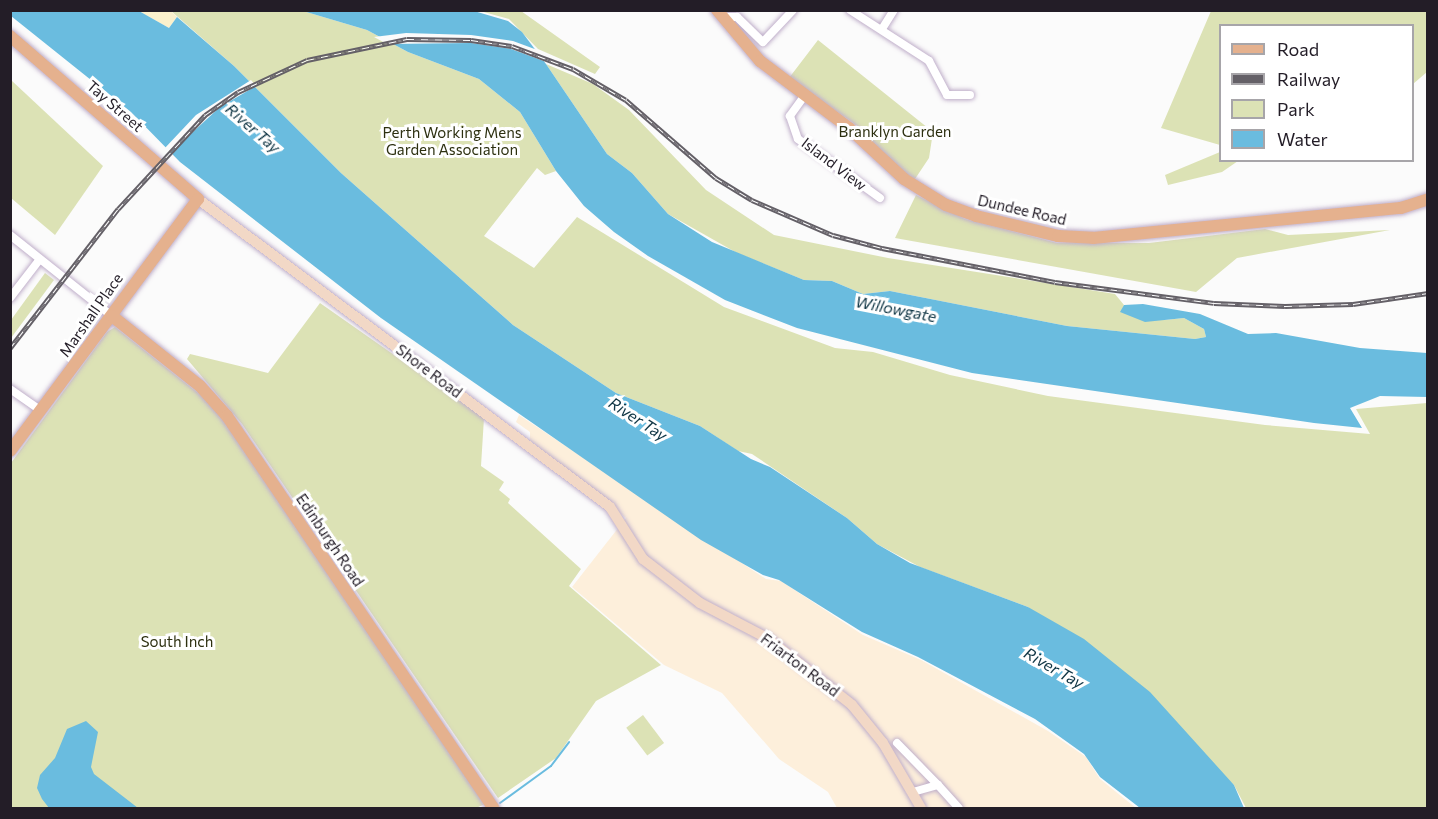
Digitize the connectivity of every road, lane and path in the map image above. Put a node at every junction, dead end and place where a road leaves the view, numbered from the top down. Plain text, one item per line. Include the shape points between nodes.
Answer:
1 (793, 10) edge
2 (850, 10) edge
3 (894, 10) edge
4 (720, 14) edge
5 (882, 29) junction
6 (10, 36) edge
7 (805, 95) junction
8 (970, 95) dead end
9 (880, 198) dead end
10 (198, 199) junction
11 (1428, 199) edge
12 (10, 235) edge
13 (40, 259) junction
14 (10, 298) edge
15 (112, 316) junction
16 (10, 389) edge
17 (41, 411) junction
18 (10, 451) edge
19 (643, 559) joint
20 (897, 743) dead end
21 (938, 785) junction
22 (914, 792) junction
23 (491, 808) edge
24 (921, 808) edge
25 (959, 808) edge

1 - 4 street via 763,42 737,16
2 - 5 street
3 - 5 street
4 - 7 main road, Dundee Road via 760,61
5 - 8 street via 929,61 947,95
6 - 10 main road, Tay Street
7 - 9 street, Island View via 790,116 798,139
7 - 11 main road, Dundee Road via 849,128 904,179 946,205 1058,237 1093,238 1311,219 1401,208
10 - 15 main road, Marshall Place via 120,299
10 - 19 street, Shore Road via 610,507
12 - 13 street
13 - 14 street
13 - 15 street
15 - 17 main road, Marshall Place
15 - 23 main road, Edinburgh Road via 200,386 227,416
16 - 17 street
17 - 18 main road, Marshall Place
19 - 22 street, Friarton Road via 700,603 767,638 852,705 884,743
20 - 21 street
21 - 22 street
21 - 25 street
22 - 24 street, Friarton Road

